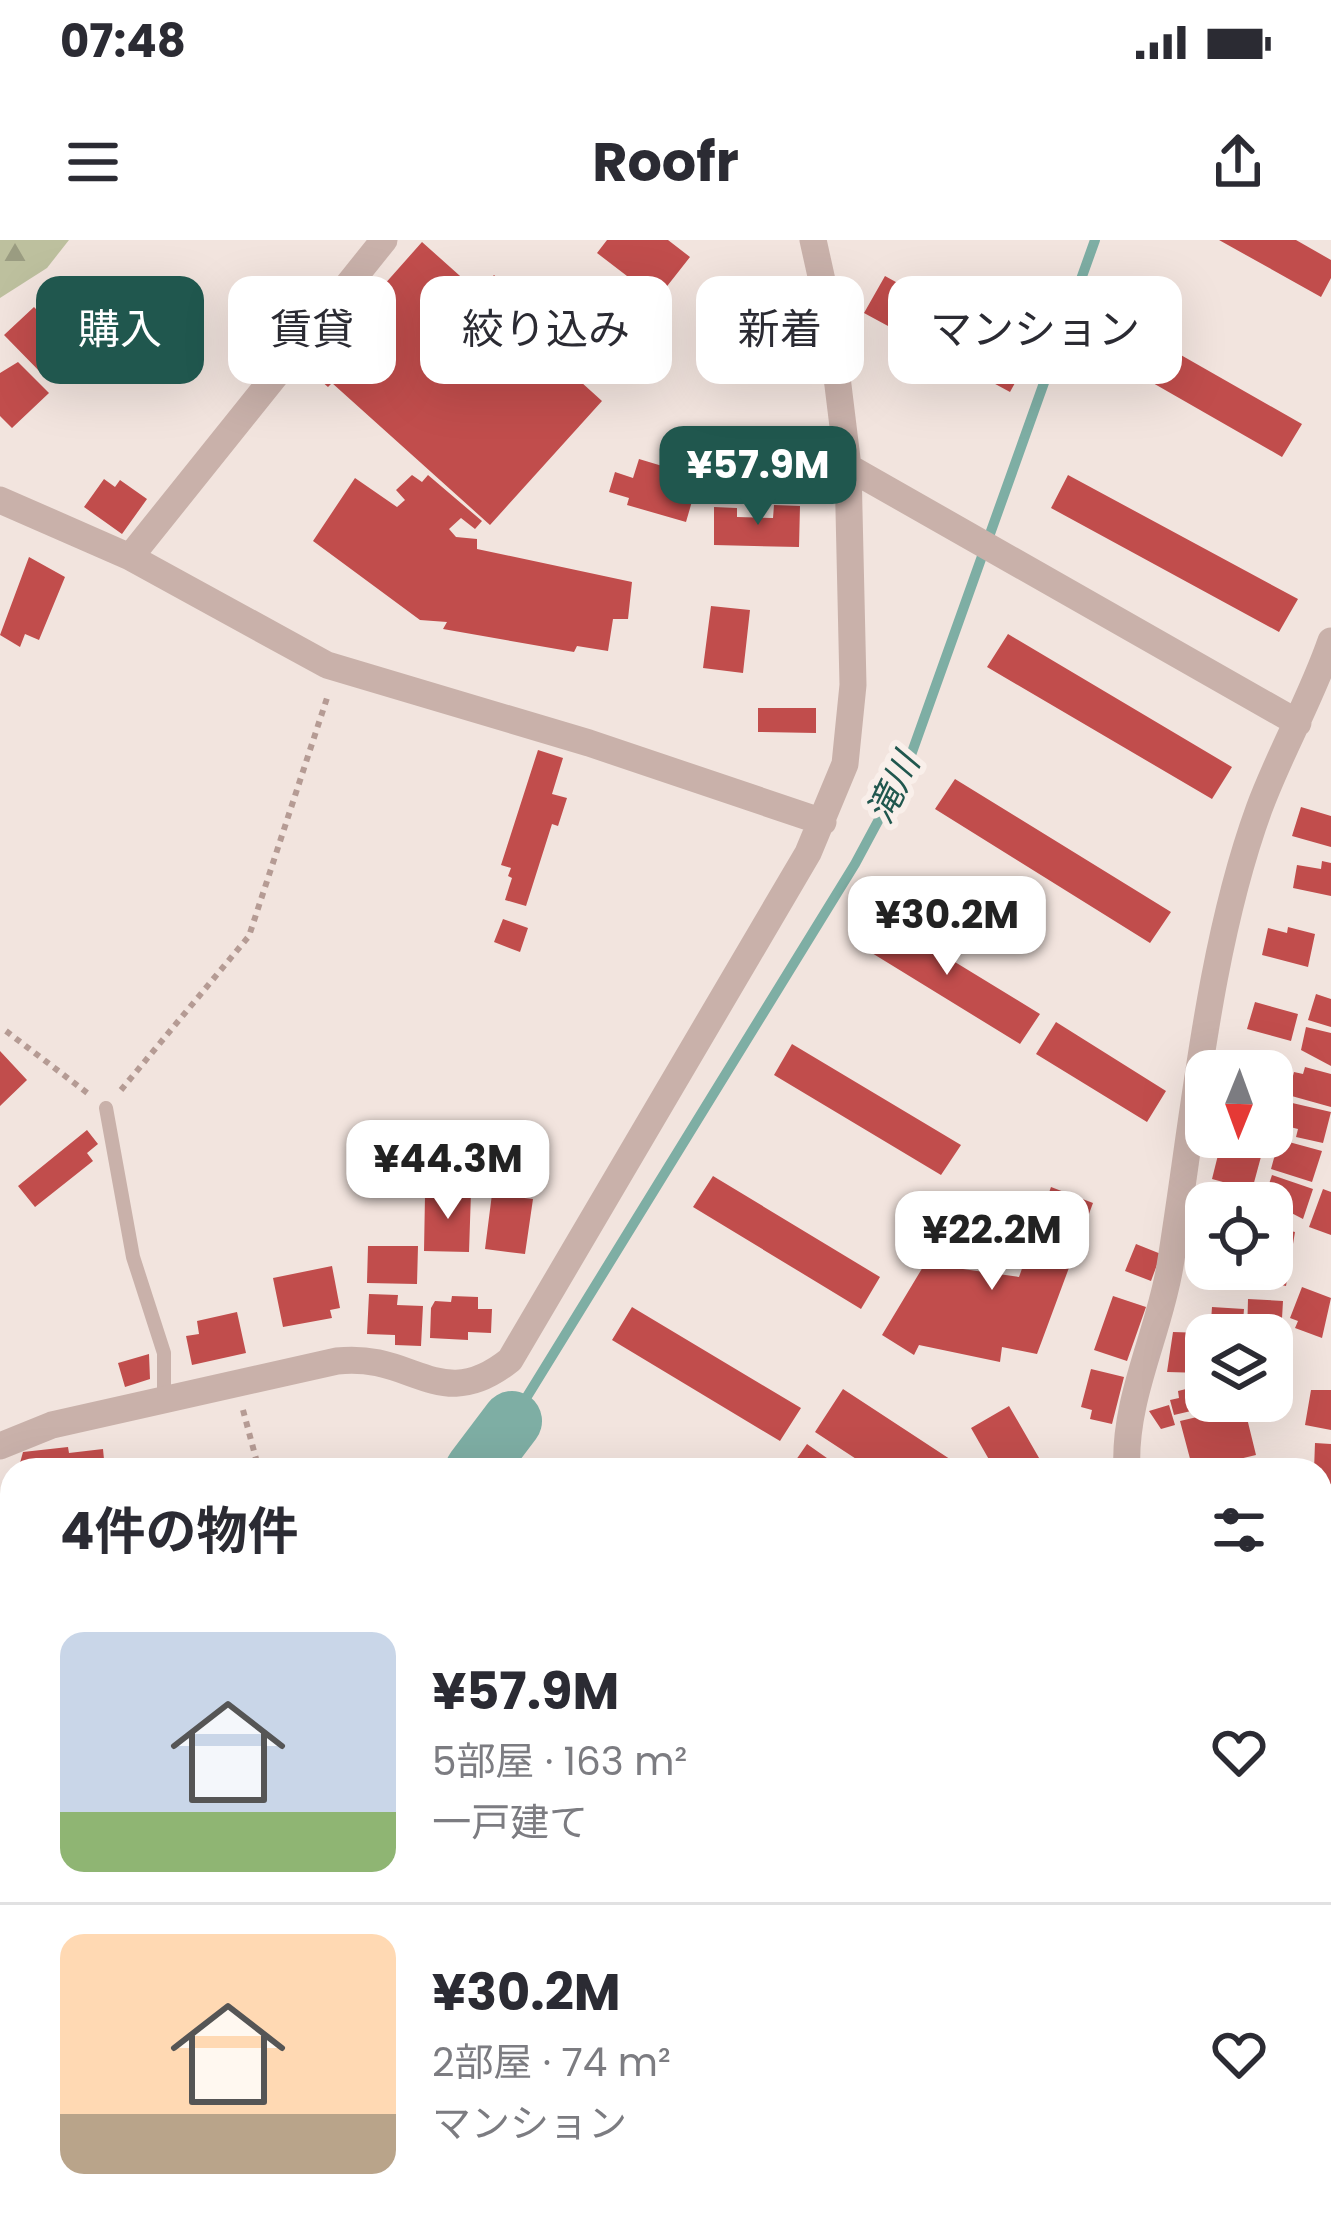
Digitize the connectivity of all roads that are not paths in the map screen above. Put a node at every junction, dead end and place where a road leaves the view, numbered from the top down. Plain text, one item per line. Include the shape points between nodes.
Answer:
1 (385, 240) edge
2 (813, 240) edge
3 (848, 467) junction
4 (0, 500) edge
5 (130, 557) junction
6 (1331, 641) edge
7 (1298, 723) junction
8 (823, 822) junction
9 (106, 1108) road end
10 (164, 1399) junction
11 (0, 1446) edge
12 (1128, 1458) edge

1 - 5 street
2 - 3 street
3 - 7 street
3 - 8 street via 853,685 844,764
4 - 5 street
5 - 8 street via 336,668
6 - 7 street
7 - 12 street via 1259,809 1239,879
8 - 10 street via 510,1360 458,1387 367,1357
9 - 10 lane via 133,1257 164,1353
10 - 11 street

